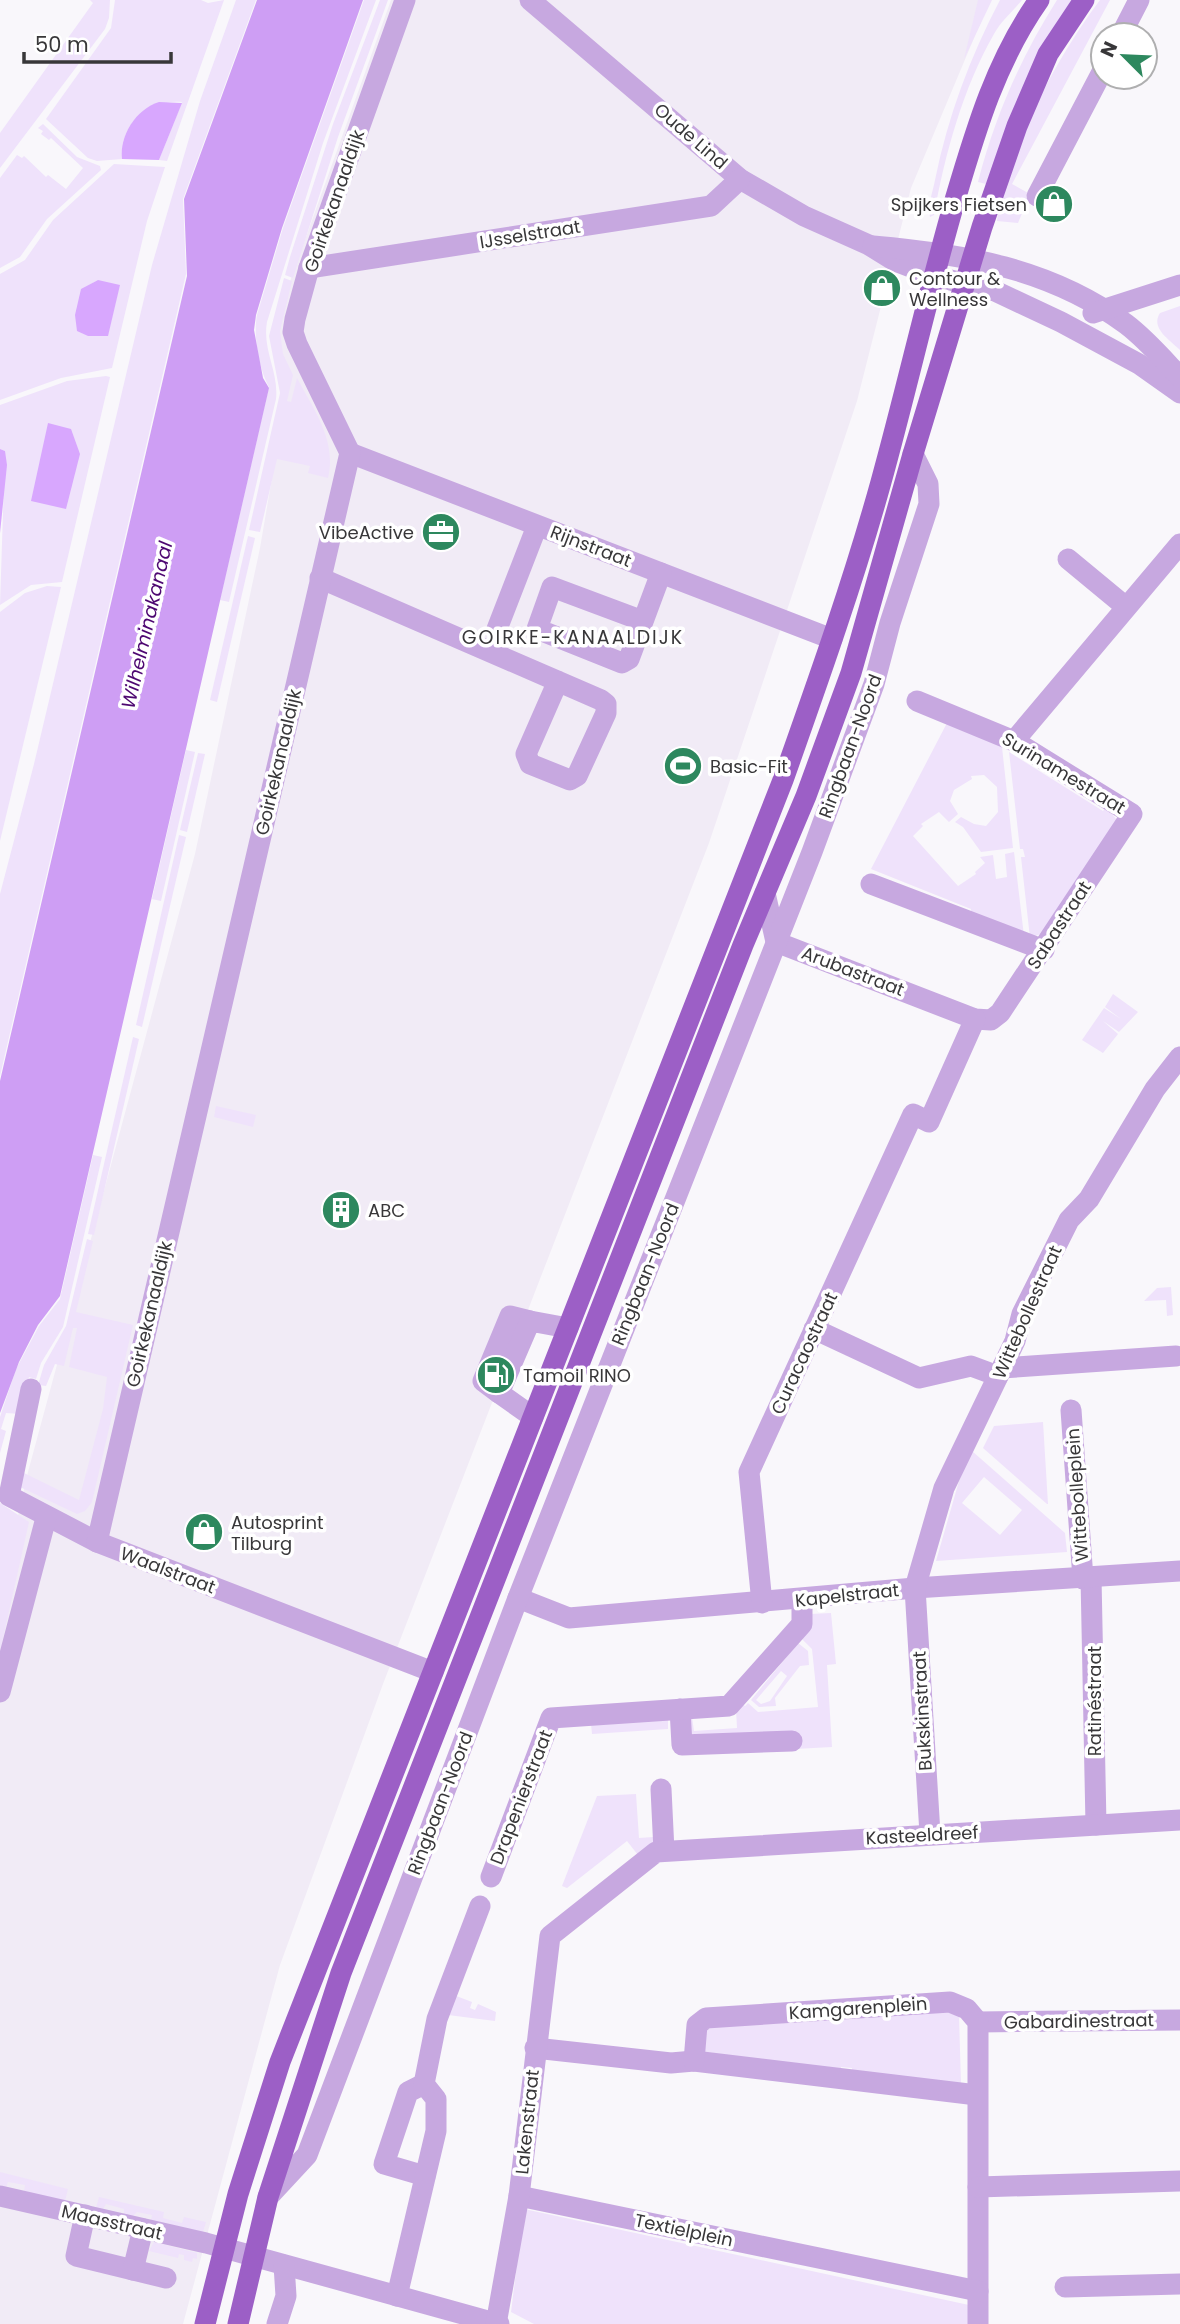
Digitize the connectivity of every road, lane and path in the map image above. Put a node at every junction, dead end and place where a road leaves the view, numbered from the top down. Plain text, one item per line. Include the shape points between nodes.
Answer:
1 (405, 0) edge
2 (530, 0) edge
3 (1039, 0) edge
4 (1084, 0) edge
5 (1139, 0) edge
6 (1128, 21) edge
7 (1092, 91) edge
8 (740, 179) junction
9 (1037, 196) dead end
10 (869, 245) junction
11 (940, 253) junction
12 (973, 258) junction
13 (309, 268) junction
14 (934, 276) junction
15 (966, 284) junction
16 (1180, 285) edge
17 (1101, 309) junction
18 (1061, 322) junction
19 (1180, 377) edge
20 (1180, 393) edge
21 (350, 453) junction
22 (913, 454) junction
23 (537, 526) junction
24 (1180, 544) edge
25 (1068, 559) dead end
26 (661, 573) junction
27 (320, 578) junction
28 (1126, 607) junction
29 (643, 621) junction
30 (497, 629) dead end
31 (823, 636) junction
32 (558, 681) junction
33 (918, 701) dead end
34 (1014, 741) junction
35 (806, 796) junction
36 (1132, 814) joint
37 (871, 884) dead end
38 (765, 894) junction
39 (776, 942) junction
40 (1044, 950) junction
41 (975, 1019) junction
42 (1180, 1057) edge
43 (568, 1328) junction
44 (814, 1329) junction
45 (1176, 1356) dead end
46 (1000, 1372) junction
47 (31, 1389) dead end
48 (1071, 1410) dead end
49 (533, 1417) junction
50 (46, 1518) junction
51 (97, 1542) junction
52 (1180, 1571) edge
53 (1087, 1578) junction
54 (915, 1588) junction
55 (518, 1598) junction
56 (802, 1600) junction
57 (762, 1603) junction
58 (433, 1672) junction
59 (0, 1692) edge
60 (680, 1709) junction
61 (792, 1741) dead end
62 (661, 1788) dead end
63 (1180, 1820) edge
64 (1096, 1825) junction
65 (930, 1834) junction
66 (674, 1850) junction
67 (491, 1877) dead end
68 (480, 1906) dead end
69 (1180, 2020) edge
70 (978, 2022) junction
71 (536, 2048) junction
72 (694, 2061) junction
73 (424, 2084) junction
74 (977, 2095) junction
75 (425, 2176) junction
76 (1180, 2181) edge
77 (978, 2187) junction
78 (0, 2196) edge
79 (519, 2196) junction
80 (268, 2197) junction
81 (85, 2215) junction
82 (143, 2229) junction
83 (224, 2248) junction
84 (255, 2256) junction
85 (284, 2265) junction
86 (133, 2270) junction
87 (166, 2278) dead end
88 (1180, 2284) edge
89 (1065, 2287) dead end
90 (978, 2291) junction
91 (397, 2296) junction
92 (205, 2324) edge
93 (239, 2324) edge
94 (277, 2324) edge
95 (497, 2324) edge
96 (978, 2324) edge

1 - 13 street, Goirkekanaaldijk
2 - 8 street, Oude Lind
3 - 11 main road via 1005,55 980,115
4 - 12 main road, Ringbaan-Noord via 1048,54 1017,126
5 - 6 street
7 - 9 street
8 - 10 street, Oude Lind via 804,216
8 - 13 street, IJsselstraat via 711,206
10 - 11 street, Oude Lind
10 - 14 street, Oude Lind
11 - 12 street, Oude Lind
11 - 14 main road
12 - 15 main road, Ringbaan-Noord
12 - 17 street, Oude Lind via 1006,265
13 - 21 street, Goirkekanaaldijk via 293,332
14 - 15 street, Oude Lind
14 - 31 main road via 881,482
15 - 18 street, Oude Lind via 995,291
15 - 22 main road, Ringbaan-Noord
16 - 17 street
17 - 18 street
17 - 19 street, Oude Lind via 1126,324
18 - 20 street, Oude Lind via 1139,364
21 - 23 street, Rijnstraat
21 - 27 street, Goirkekanaaldijk
22 - 35 main road, Ringbaan-Noord via 851,673
22 - 39 street, Ringbaan-Noord via 928,484 929,504 874,684
23 - 26 street, Rijnstraat
23 - 30 street
24 - 28 street
25 - 28 street
26 - 29 street
26 - 31 street, Rijnstraat
27 - 32 street
27 - 51 street, Goirkekanaaldijk
28 - 34 street
29 - 29 street via 629,659 622,663 537,629 552,587
31 - 35 main road, Ringbaan-Noord via 839,641 844,650 808,757
31 - 43 main road via 783,780
32 - 32 street via 606,704 577,776 570,780 530,764 526,754
33 - 34 street, Surinamestraat
34 - 36 street, Surinamestraat
35 - 38 main road, Ringbaan-Noord
36 - 40 street, Sabastraat
37 - 40 street
38 - 39 street
38 - 80 main road, Ringbaan-Noord via 341,1973
39 - 41 street, Arubastraat
39 - 55 street, Ringbaan-Noord
40 - 41 street, Sabastraat via 1000,1013 991,1020
41 - 44 street, Curacaostraat via 929,1122 914,1114
42 - 46 street, Wittebollestraat via 1155,1089 1089,1199 1069,1220 1022,1314
43 - 49 main road
43 - 49 street via 510,1317 483,1381
44 - 46 street via 919,1378 971,1366
44 - 57 street, Curacaostraat via 750,1472
45 - 46 street
46 - 54 street, Wittebollestraat via 944,1488
47 - 50 street, Waalstraat via 9,1496
48 - 53 street, Wittebolleplein
49 - 58 main road
50 - 51 street, Waalstraat
50 - 59 street
51 - 58 street, Waalstraat
52 - 53 street, Kapelstraat
53 - 54 street, Kapelstraat
53 - 64 street, Ratinéstraat
54 - 56 street, Kapelstraat
54 - 65 street, Bukskinstraat
55 - 57 street, Kapelstraat via 569,1618
55 - 80 street, Ringbaan-Noord via 307,2155
56 - 57 street, Kapelstraat
56 - 60 street via 802,1623 729,1706
58 - 83 main road via 268,2095
60 - 61 street via 682,1745
60 - 67 street, Drapenierstraat via 551,1718
62 - 66 street
63 - 64 street, Kasteeldreef
64 - 65 street, Kasteeldreef
65 - 66 street, Kasteeldreef
66 - 71 street, Kasteeldreef via 656,1852 550,1936
68 - 73 street via 437,2020
69 - 70 street, Gabardinestraat
70 - 72 street, Kamgarenplein via 967,2009 950,2002 706,2018 698,2025
70 - 74 street
71 - 72 street via 671,2063
71 - 79 street, Lakenstraat
72 - 74 street
73 - 75 street via 436,2099 436,2131
73 - 75 street via 408,2092 384,2164
74 - 77 street
75 - 91 street
76 - 77 street
77 - 90 street
78 - 81 street, Maasstraat
79 - 90 street, Textielplein
79 - 95 street
80 - 84 main road, Ringbaan-Noord
81 - 82 street, Maasstraat
81 - 86 street via 76,2256
82 - 83 street, Maasstraat
82 - 86 street
83 - 84 street, Maasstraat
83 - 92 main road
84 - 85 street
84 - 93 main road, Ringbaan-Noord
85 - 91 street
85 - 94 street via 286,2296
86 - 87 street
88 - 89 street
90 - 96 street
91 - 95 street

